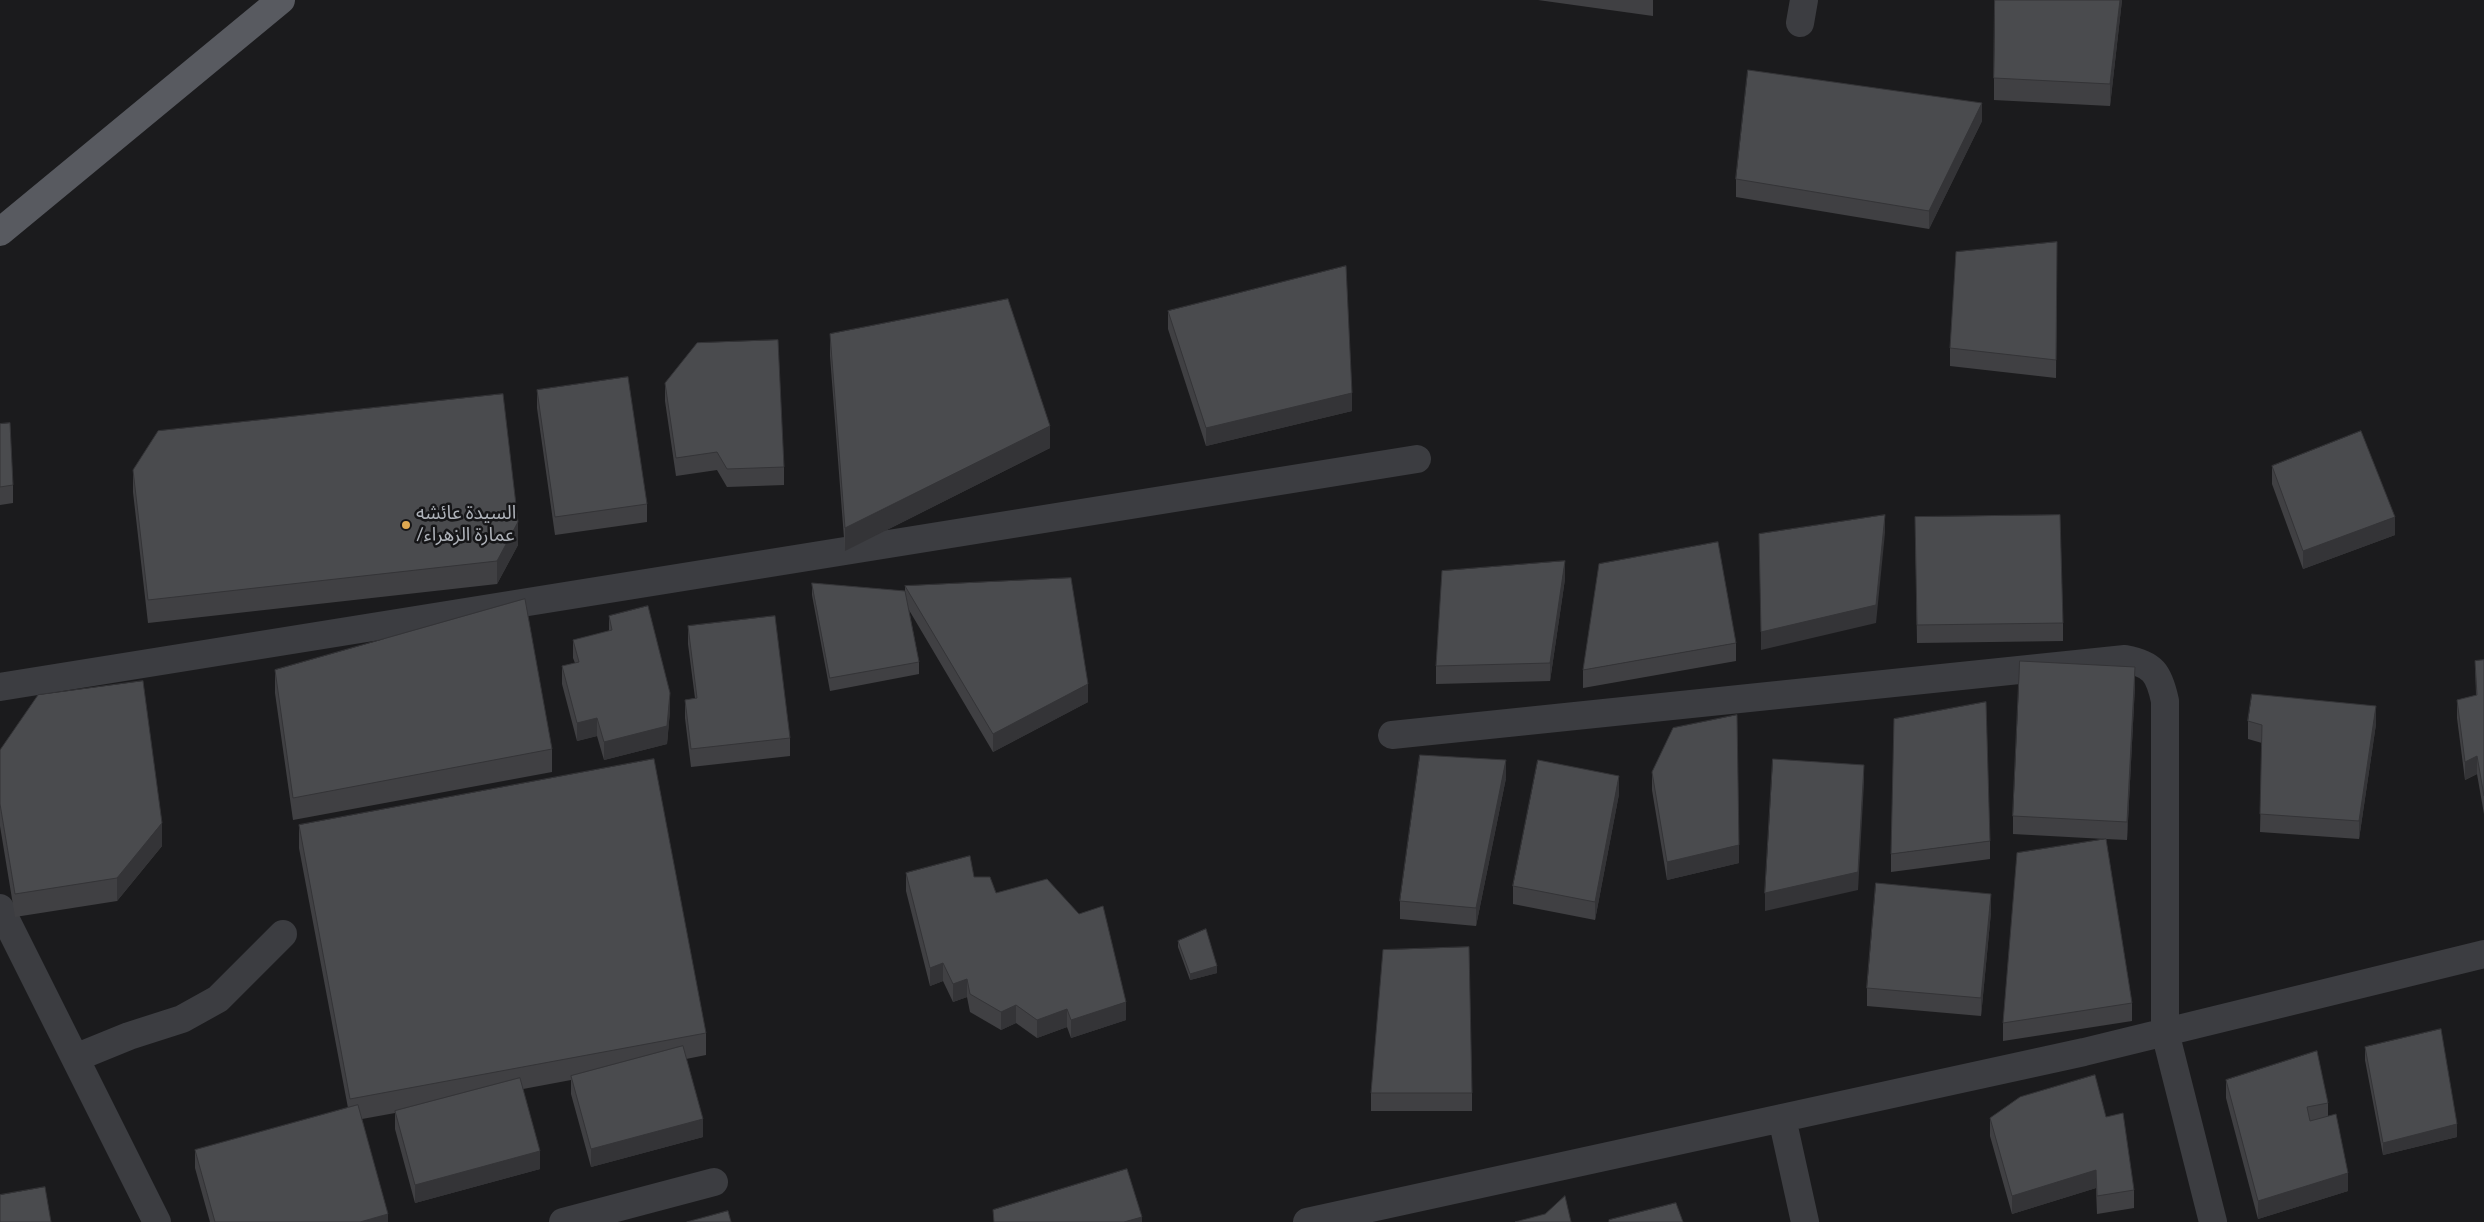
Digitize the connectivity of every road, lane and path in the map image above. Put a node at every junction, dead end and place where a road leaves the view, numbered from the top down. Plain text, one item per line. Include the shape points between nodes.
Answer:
1 (281, 0) edge
2 (0, 232) edge
3 (1417, 459) dead end
4 (0, 687) edge
5 (1392, 735) dead end
6 (0, 908) edge
7 (283, 934) dead end
8 (2484, 955) edge
9 (2165, 1032) junction
10 (75, 1058) junction
11 (1782, 1118) junction
12 (714, 1182) dead end
13 (1387, 1213) edge
14 (157, 1222) edge
15 (563, 1222) edge
16 (1307, 1222) edge
17 (1805, 1222) edge
18 (2213, 1222) edge

1 - 2 main road
3 - 4 street
5 - 9 street via 2125,659 2143,662 2154,671 2166,701
6 - 10 street
7 - 10 street via 218,999 182,1019
8 - 9 street
9 - 11 street
9 - 18 street
10 - 14 street
11 - 13 street
11 - 17 street
12 - 15 street
13 - 16 street

